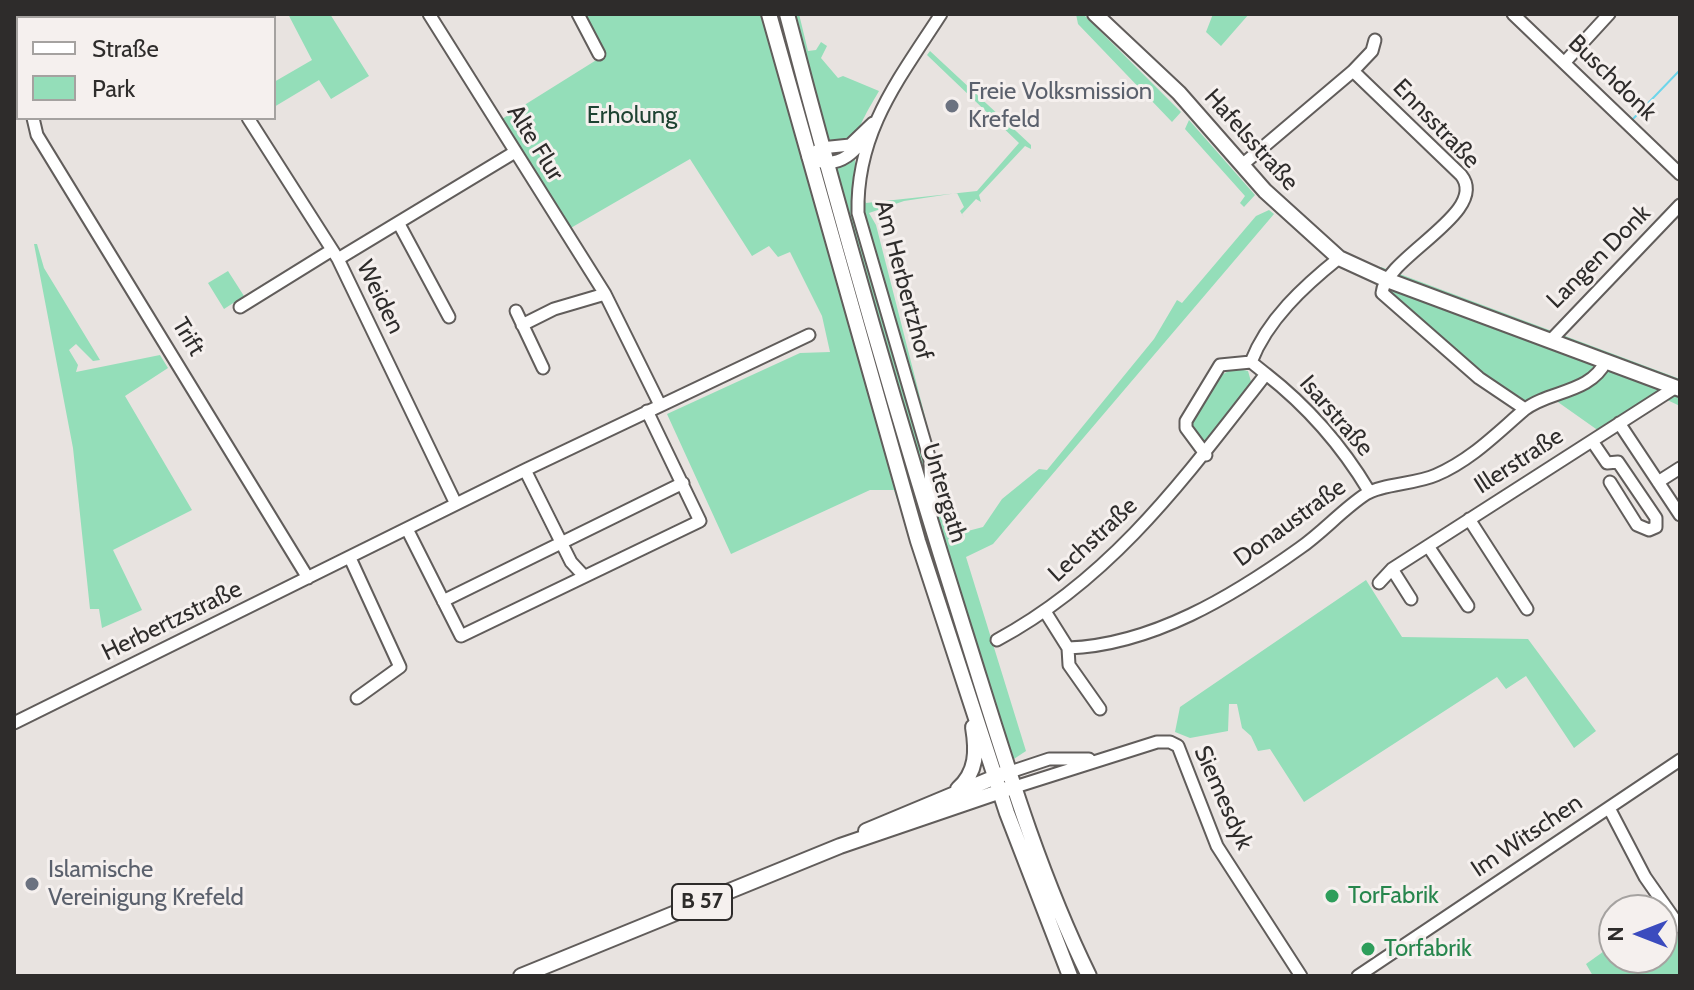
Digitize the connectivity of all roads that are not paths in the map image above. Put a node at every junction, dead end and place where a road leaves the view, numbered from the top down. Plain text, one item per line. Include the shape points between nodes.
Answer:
1 (429, 14) edge
2 (578, 14) edge
3 (769, 14) edge
4 (787, 14) edge
5 (941, 14) edge
6 (1095, 14) edge
7 (1513, 14) edge
8 (1609, 14) edge
9 (1375, 40) dead end
10 (599, 54) dead end
11 (1564, 63) junction
12 (1353, 71) junction
13 (33, 120) edge
14 (249, 120) edge
15 (873, 123) junction
16 (821, 148) junction
17 (515, 152) junction
18 (808, 157) junction
19 (825, 164) junction
20 (1242, 165) junction
21 (1680, 174) edge
22 (1680, 205) edge
23 (399, 224) junction
24 (335, 255) junction
25 (1339, 258) junction
26 (1387, 280) junction
27 (605, 294) junction
28 (240, 307) dead end
29 (516, 311) dead end
30 (449, 317) dead end
31 (522, 325) junction
32 (809, 335) dead end
33 (1551, 340) junction
34 (1606, 361) junction
35 (1251, 362) junction
36 (543, 368) dead end
37 (1266, 374) junction
38 (1678, 388) edge
39 (660, 405) junction
40 (1525, 409) junction
41 (647, 411) junction
42 (1619, 423) junction
43 (1592, 441) junction
44 (1206, 455) junction
45 (1680, 468) edge
46 (525, 470) junction
47 (1610, 482) dead end
48 (1658, 482) junction
49 (683, 483) junction
50 (1369, 491) junction
51 (456, 504) junction
52 (1680, 515) edge
53 (1469, 519) junction
54 (931, 528) junction
55 (407, 529) junction
56 (563, 543) junction
57 (1428, 546) junction
58 (350, 558) junction
59 (1392, 569) junction
60 (584, 576) junction
61 (308, 578) junction
62 (1379, 583) dead end
63 (1411, 599) dead end
64 (443, 601) junction
65 (1468, 606) dead end
66 (1527, 609) dead end
67 (1046, 613) junction
68 (997, 640) dead end
69 (1068, 648) junction
70 (966, 691) junction
71 (357, 698) dead end
72 (1100, 709) dead end
73 (14, 723) edge
74 (1098, 759) junction
75 (1680, 760) edge
76 (1003, 774) junction
77 (1008, 789) junction
78 (956, 791) junction
79 (1609, 808) junction
80 (840, 846) junction
81 (1680, 927) edge
82 (521, 976) edge
83 (1070, 976) edge
84 (1089, 976) edge
85 (1301, 976) edge
86 (1358, 976) edge

1 - 17 street, Alte Flur
2 - 10 street
3 - 18 main road, Untergath
4 - 16 main road, Untergath
5 - 15 street, Am Herbertzhof
6 - 20 main road, Hafelsstraße via 1179,93
7 - 11 street, Buschdonk
8 - 11 street
9 - 12 street
11 - 21 street, Buschdonk
12 - 20 street
12 - 26 street, Ennsstraße via 1461,175 1466,186 1464,203
13 - 61 street, Trift via 37,135
14 - 24 street, Weiden
15 - 16 street via 850,145
15 - 19 street via 854,154
15 - 54 street, Am Herbertzhof via 860,165 858,213 930,460
16 - 18 street
16 - 19 main road, Untergath
17 - 23 street
17 - 27 street, Alte Flur
18 - 19 street
18 - 70 main road, Untergath via 884,433
19 - 54 main road, Untergath
20 - 25 main road, Hafelsstraße
22 - 33 street, Langen Donk
23 - 24 street
23 - 30 street
24 - 28 street
24 - 51 street, Weiden
25 - 26 main road, Hafelsstraße
25 - 35 street via 1317,273 1269,329
26 - 33 main road, Hafelsstraße
26 - 40 street via 1382,293 1390,302 1479,378
27 - 31 street
27 - 39 street, Alte Flur
29 - 31 street
31 - 36 street
32 - 39 street, Herbertzstraße
33 - 34 main road, Hafelsstraße
34 - 38 main road, Hafelsstraße
34 - 40 street, Donaustraße via 1585,383
35 - 37 street
35 - 44 street via 1220,365 1186,421
37 - 44 street, Lechstraße
37 - 50 street, Isarstraße via 1303,405
38 - 42 street, Illerstraße
39 - 41 street, Herbertzstraße
40 - 50 street, Donaustraße via 1466,459 1437,475 1412,485
41 - 46 street, Herbertzstraße
41 - 49 street
42 - 43 street, Illerstraße
42 - 48 street
43 - 47 street, Illerstraße via 1607,463 1618,462 1656,518 1656,527 1637,525
43 - 53 street, Illerstraße
44 - 67 street, Lechstraße via 1130,539
45 - 48 street
46 - 51 street, Herbertzstraße
46 - 56 street
48 - 52 street
49 - 56 street
49 - 60 street via 700,521
50 - 69 street, Donaustraße via 1301,548 1226,596 1170,624 1110,645
51 - 55 street, Herbertzstraße
53 - 57 street, Illerstraße
53 - 66 street, Illerstraße
54 - 76 main road, Untergath
55 - 58 street, Herbertzstraße
55 - 64 street
56 - 60 street
56 - 64 street
57 - 59 street, Illerstraße
57 - 65 street
58 - 61 street, Herbertzstraße
58 - 71 street via 400,667
59 - 62 street, Illerstraße
59 - 63 street
60 - 64 street via 461,636
61 - 73 street, Herbertzstraße
67 - 68 street, Lechstraße
67 - 69 street
69 - 72 street via 1069,665
70 - 76 main road, Untergath
70 - 78 main road, Untergath via 976,751 966,782
74 - 76 street, Siemesdyk via 1049,759
74 - 77 street, Siemesdyk
74 - 85 street, Siemesdyk via 1157,742 1178,746 1217,846
75 - 79 street, Im Witschen
76 - 77 main road, Untergath
76 - 78 main road, B 57
77 - 80 main road, B 57
77 - 83 main road, Untergath via 1027,871
77 - 84 main road, Untergath
78 - 80 main road, B 57
79 - 81 street via 1645,877
79 - 86 street, Im Witschen
80 - 82 main road, B 57

